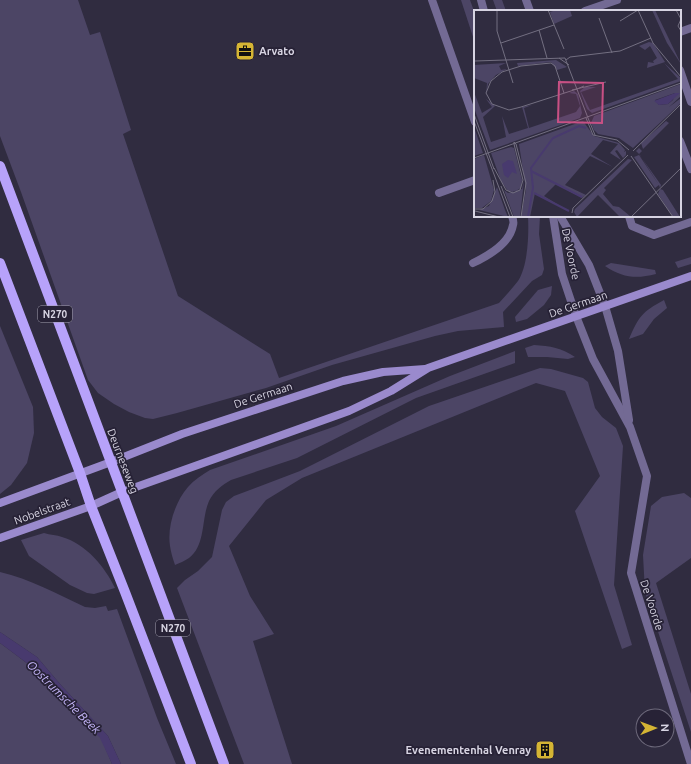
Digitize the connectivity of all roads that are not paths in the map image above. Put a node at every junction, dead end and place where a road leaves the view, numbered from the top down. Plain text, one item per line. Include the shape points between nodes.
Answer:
1 (432, 0) edge
2 (480, 0) edge
3 (526, 0) edge
4 (617, 0) edge
5 (484, 10) edge
6 (530, 10) edge
7 (588, 10) edge
8 (691, 28) edge
9 (681, 32) edge
10 (681, 73) edge
11 (691, 102) edge
12 (474, 119) edge
13 (681, 144) edge
14 (0, 166) edge
15 (691, 169) edge
16 (474, 180) edge
17 (439, 193) dead end
18 (512, 217) edge
19 (553, 217) edge
20 (561, 217) edge
21 (629, 217) edge
22 (691, 222) edge
23 (0, 263) edge
24 (473, 263) dead end
25 (691, 276) edge
26 (605, 306) junction
27 (576, 316) junction
28 (428, 368) junction
29 (630, 427) junction
30 (111, 462) junction
31 (80, 473) junction
32 (122, 492) junction
33 (0, 503) edge
34 (91, 506) junction
35 (0, 538) edge
36 (191, 764) edge
37 (224, 764) edge
38 (691, 764) edge

1 - 12 street
2 - 5 street
3 - 6 street
4 - 7 street
8 - 9 street
10 - 11 street
13 - 15 street
14 - 30 main road, Deurneseweg / N270
16 - 17 street
18 - 24 street via 514,225 508,238 487,256
19 - 27 street, De Voorde via 562,274
20 - 26 street, De Voorde via 589,265
21 - 22 street via 632,226 654,235
23 - 31 main road, N270
25 - 26 main road, De Germaan
26 - 27 main road, De Germaan
26 - 29 street, De Voorde via 618,351
27 - 28 main road, De Germaan
27 - 29 street, De Voorde via 593,360
28 - 30 main road, De Germaan via 384,372 343,381 182,434
28 - 32 main road, De Germaan via 391,391 349,411
29 - 38 street, De Voorde via 647,476 631,573
30 - 31 main road, De Germaan
30 - 32 main road, Deurneseweg / N270
31 - 33 main road, Nobelstraat
31 - 34 main road, N270
32 - 34 main road, Nobelstraat
32 - 37 main road, Deurneseweg / N270
34 - 35 main road, Nobelstraat
34 - 36 main road, N270

